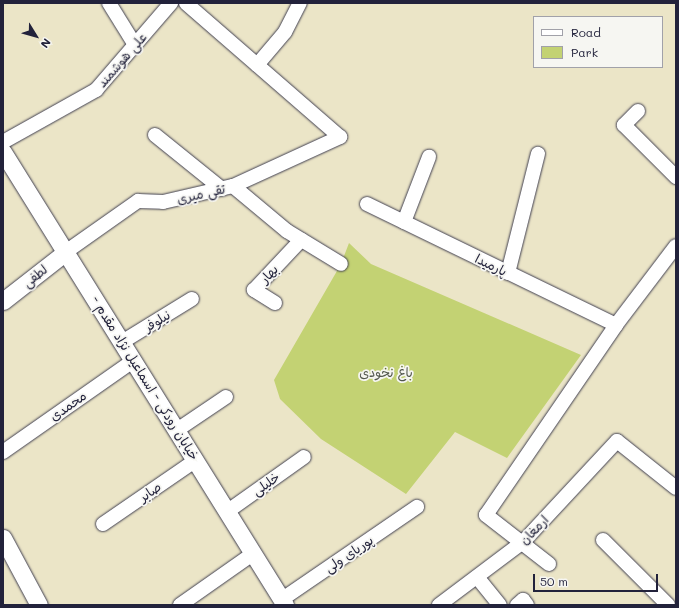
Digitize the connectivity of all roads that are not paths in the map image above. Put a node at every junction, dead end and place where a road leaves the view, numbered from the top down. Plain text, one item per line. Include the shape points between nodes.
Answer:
1 (109, 3) edge
2 (171, 3) edge
3 (186, 3) edge
4 (300, 3) edge
5 (135, 45) junction
6 (257, 65) junction
7 (638, 111) dead end
8 (155, 135) dead end
9 (3, 142) edge
10 (3, 152) edge
11 (538, 154) dead end
12 (429, 157) dead end
13 (676, 178) edge
14 (228, 188) junction
15 (367, 204) dead end
16 (404, 222) junction
17 (301, 240) junction
18 (676, 246) edge
19 (67, 251) junction
20 (342, 264) dead end
21 (508, 273) junction
22 (192, 299) dead end
23 (3, 301) edge
24 (275, 303) dead end
25 (616, 325) junction
26 (122, 342) junction
27 (133, 361) junction
28 (226, 397) dead end
29 (177, 430) junction
30 (3, 452) edge
31 (304, 457) dead end
32 (196, 460) junction
33 (676, 488) edge
34 (417, 507) dead end
35 (228, 511) junction
36 (103, 524) dead end
37 (3, 538) edge
38 (603, 540) dead end
39 (523, 542) junction
40 (254, 553) junction
41 (549, 564) dead end
42 (477, 577) junction
43 (283, 603) edge
44 (39, 605) edge
45 (180, 605) edge
46 (439, 605) edge
47 (500, 605) edge
48 (516, 605) edge
49 (527, 605) edge
50 (668, 605) edge

1 - 5 street
2 - 5 street, علی هوشمند
3 - 6 street
4 - 6 street via 285,32
5 - 9 street, علی هوشمند via 96,90
6 - 14 street, تقی میری via 340,137
7 - 13 street via 624,125
8 - 14 street
10 - 19 street, - خیابان رودکی - اسماعیل نژاد مقدم
11 - 21 street
12 - 16 street
14 - 17 street
14 - 19 street, تقی میری via 163,202 138,200
15 - 16 street, پارمیدا
16 - 21 street, پارمیدا
17 - 20 street
17 - 24 street, بهار via 254,290
18 - 25 street
19 - 23 street, لطفی
19 - 26 street, - خیابان رودکی - اسماعیل نژاد مقدم
21 - 25 street, پارمیدا
22 - 26 street, نیلوفر
25 - 39 street via 486,514
26 - 27 street, - خیابان رودکی - اسماعیل نژاد مقدم
27 - 29 street, - خیابان رودکی - اسماعیل نژاد مقدم
27 - 30 street, محمدی
28 - 29 street
29 - 32 street, - خیابان رودکی - اسماعیل نژاد مقدم
31 - 35 street, خلیلی
32 - 35 street, - خیابان رودکی - اسماعیل نژاد مقدم
32 - 36 street, صابر
33 - 39 street, ارمغان via 618,441
34 - 43 street, پوریای ولی
35 - 40 street, - خیابان رودکی - اسماعیل نژاد مقدم
37 - 44 street
38 - 50 street
39 - 41 street
39 - 42 street, ارمغان
40 - 43 street, - خیابان رودکی - اسماعیل نژاد مقدم
40 - 45 street
42 - 46 street, ارمغان
42 - 47 street
48 - 49 street via 523,600

